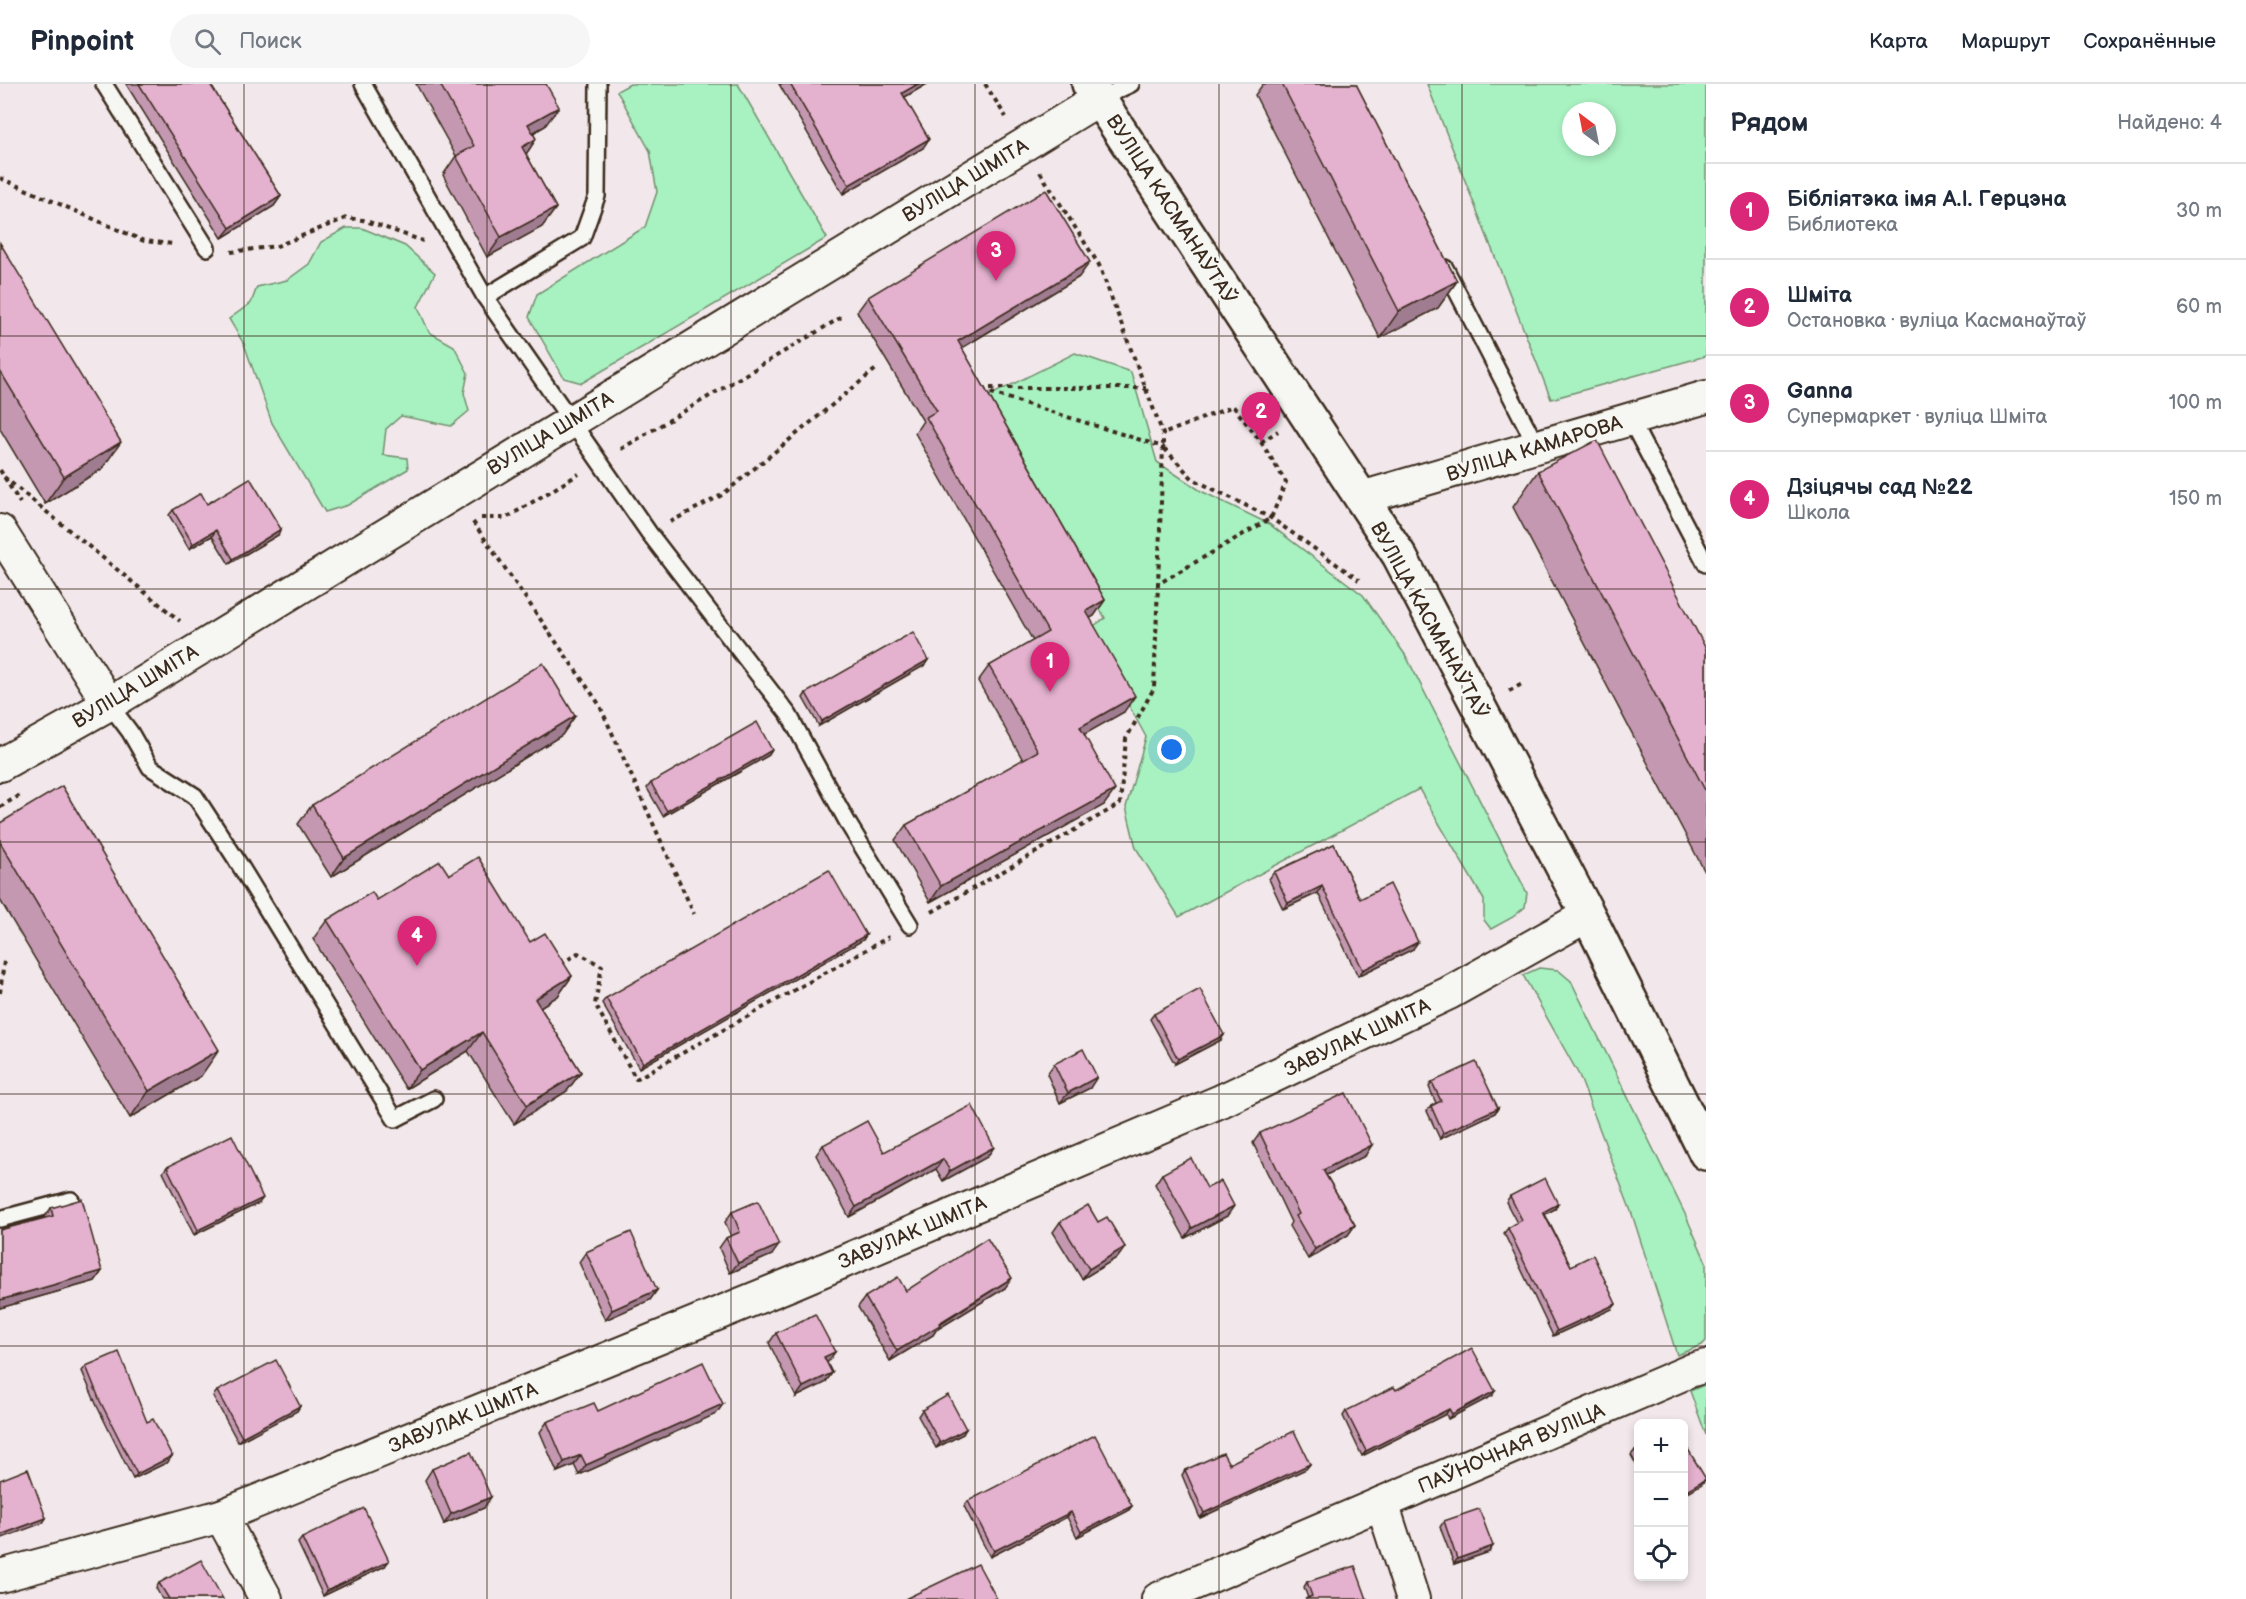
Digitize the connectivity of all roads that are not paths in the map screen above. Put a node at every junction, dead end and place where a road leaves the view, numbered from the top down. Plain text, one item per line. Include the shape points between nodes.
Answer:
1 (104, 84) edge
2 (363, 84) edge
3 (598, 84) edge
4 (1131, 84) edge
5 (1094, 92) edge
6 (207, 248) road end
7 (1436, 250) edge
8 (485, 297) junction
9 (1706, 397) edge
10 (1630, 419) junction
11 (572, 420) junction
12 (1537, 447) junction
13 (1361, 498) junction
14 (0, 531) edge
15 (1706, 564) edge
16 (109, 704) junction
17 (0, 765) edge
18 (1588, 915) junction
19 (910, 925) road end
20 (434, 1099) dead end
21 (1706, 1153) edge
22 (71, 1200) edge
23 (0, 1219) edge
24 (1706, 1366) edge
25 (1382, 1503) junction
26 (220, 1516) junction
27 (0, 1576) edge
28 (266, 1599) edge
29 (1158, 1599) edge
30 (1413, 1599) edge

1 - 6 lane
2 - 8 lane
3 - 8 lane via 597,196 582,238
4 - 5 lane
5 - 11 street, ВУЛІЦА ШМІТА via 1024,145
5 - 13 main road, ВУЛІЦА КАСМАНАЎТАЎ
7 - 12 lane
8 - 11 lane
9 - 10 street, ВУЛІЦА КАМАРОВА
10 - 12 street, ВУЛІЦА КАМАРОВА
10 - 15 lane
11 - 16 street, ВУЛІЦА ШМІТА
11 - 19 lane via 649,533 789,715
12 - 13 street, ВУЛІЦА КАМАРОВА
13 - 18 main road, ВУЛІЦА КАСМАНАЎТАЎ via 1399,555
14 - 16 street
16 - 17 street, ВУЛІЦА ШМІТА
16 - 20 lane via 150,766 195,796 395,1119
18 - 21 main road, ВУЛІЦА КАСМАНАЎТАЎ
18 - 26 street, ЗАВУЛАК ШМІТА via 1449,993 1221,1101 793,1283
22 - 23 lane
24 - 25 street, ПАЎНОЧНАЯ ВУЛІЦА
25 - 29 street, ПАЎНОЧНАЯ ВУЛІЦА
25 - 30 street
26 - 27 street, ЗАВУЛАК ШМІТА
26 - 28 street

